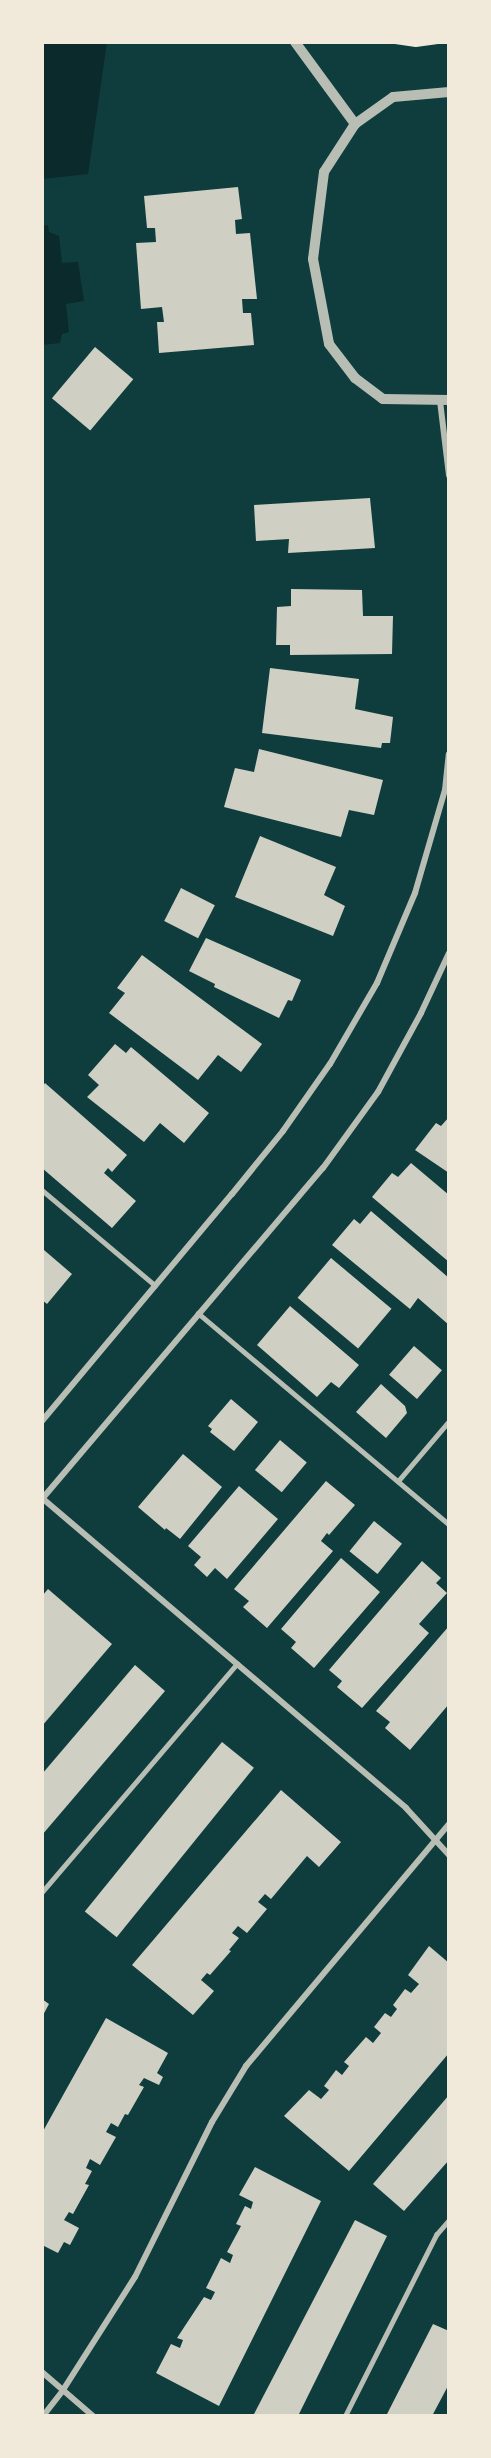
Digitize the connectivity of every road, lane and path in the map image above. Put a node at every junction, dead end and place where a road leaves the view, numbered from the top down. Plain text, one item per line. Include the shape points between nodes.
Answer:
1 (295, 42) edge
2 (394, 42) edge
3 (438, 42) edge
4 (449, 92) edge
5 (355, 124) junction
6 (444, 400) edge
7 (449, 475) edge
8 (449, 754) edge
9 (447, 790) edge
10 (449, 953) edge
11 (42, 1190) edge
12 (155, 1286) junction
13 (198, 1313) junction
14 (42, 1421) edge
15 (449, 1421) edge
16 (399, 1480) junction
17 (42, 1498) edge
18 (449, 1524) edge
19 (238, 1664) junction
20 (449, 1824) edge
21 (435, 1840) junction
22 (449, 1855) edge
23 (42, 1892) edge
24 (449, 2220) edge
25 (42, 2372) edge
26 (63, 2390) junction
27 (43, 2416) edge
28 (93, 2416) edge
29 (345, 2416) edge

1 - 5 street
2 - 3 path
4 - 5 street via 393,97
5 - 6 street via 324,172 318,216 314,260 329,344 355,378 383,399
6 - 7 street
8 - 9 street
9 - 12 street via 415,893 371,993 330,1064 283,1131
10 - 13 street via 422,1013 378,1092 324,1168
11 - 12 lane
12 - 14 street
13 - 16 lane
13 - 17 street
15 - 16 lane
16 - 18 lane
17 - 19 street
19 - 21 street via 406,1808
19 - 23 lane
20 - 21 street
21 - 22 street
21 - 26 street via 246,2066 212,2122 135,2277
24 - 29 lane via 436,2235
25 - 26 street
26 - 27 street
26 - 28 street

